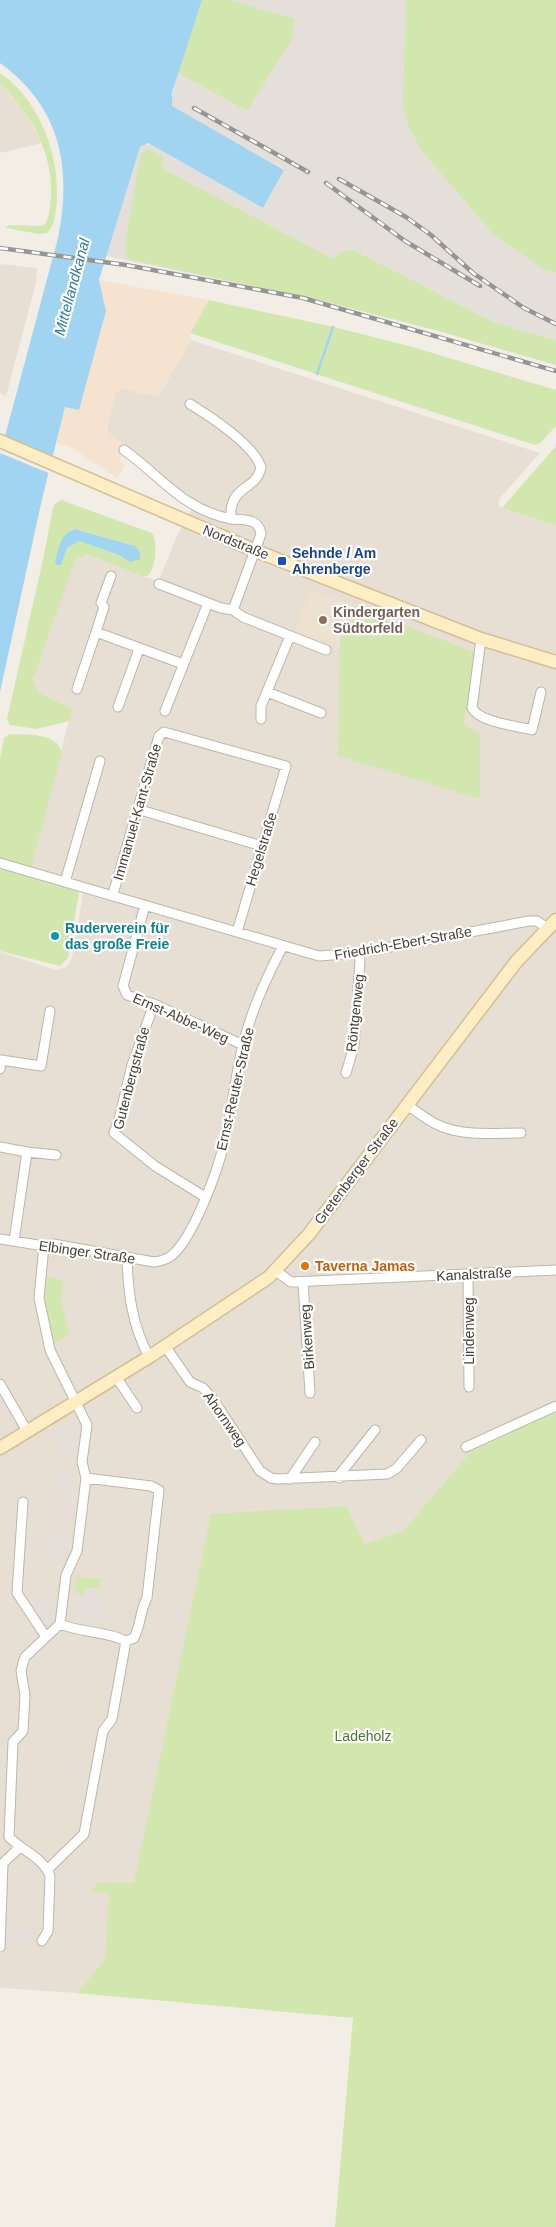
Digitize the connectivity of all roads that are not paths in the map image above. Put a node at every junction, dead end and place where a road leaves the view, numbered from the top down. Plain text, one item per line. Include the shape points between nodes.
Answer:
1 (190, 404) dead end
2 (0, 441) edge
3 (124, 450) dead end
4 (231, 519) junction
5 (256, 551) junction
6 (111, 576) dead end
7 (159, 584) dead end
8 (208, 603) junction
9 (233, 610) junction
10 (96, 632) junction
11 (290, 636) junction
12 (481, 639) junction
13 (139, 649) junction
14 (326, 650) dead end
15 (556, 662) edge
16 (183, 664) junction
17 (76, 689) dead end
18 (267, 692) junction
19 (541, 692) dead end
20 (118, 707) dead end
21 (165, 711) dead end
22 (321, 713) dead end
23 (261, 720) dead end
24 (164, 732) joint
25 (100, 761) dead end
26 (138, 809) junction
27 (262, 846) junction
28 (0, 863) edge
29 (65, 882) junction
30 (112, 894) junction
31 (145, 905) junction
32 (552, 924) edge
33 (237, 932) junction
34 (283, 946) junction
35 (358, 953) junction
36 (154, 1004) junction
37 (50, 1011) dead end
38 (243, 1045) junction
39 (0, 1070) edge
40 (346, 1073) dead end
41 (407, 1105) junction
42 (521, 1133) dead end
43 (0, 1147) edge
44 (27, 1152) junction
45 (56, 1155) dead end
46 (205, 1197) junction
47 (0, 1239) edge
48 (14, 1241) junction
49 (44, 1246) junction
50 (172, 1256) joint
51 (127, 1257) junction
52 (556, 1270) edge
53 (276, 1271) junction
54 (468, 1275) junction
55 (303, 1282) junction
56 (165, 1346) junction
57 (149, 1357) junction
58 (116, 1377) junction
59 (0, 1384) edge
60 (469, 1387) dead end
61 (310, 1393) dead end
62 (75, 1402) junction
63 (556, 1406) edge
64 (137, 1408) dead end
65 (375, 1430) dead end
66 (27, 1431) junction
67 (421, 1440) dead end
68 (315, 1442) dead end
69 (466, 1447) dead end
70 (0, 1448) edge
71 (86, 1478) junction
72 (339, 1478) junction
73 (290, 1479) junction
74 (23, 1502) dead end
75 (60, 1624) junction
76 (46, 1637) junction
77 (126, 1641) junction
78 (19, 1848) junction
79 (47, 1870) junction
80 (42, 1941) dead end
81 (0, 1947) edge

1 - 4 street via 233,435 255,456 261,467 260,473 232,501
2 - 5 main road, Nordstraße
3 - 4 street via 194,508
4 - 5 street via 258,525 261,534
5 - 9 street
5 - 12 main road, Nordstraße
6 - 10 street
7 - 8 street
8 - 9 street
8 - 16 street
9 - 11 street
10 - 13 street
10 - 17 street
11 - 14 street
11 - 18 street
12 - 15 main road, Nordstraße
12 - 19 street via 472,708 475,713 483,718 532,730
13 - 16 street
13 - 20 street
16 - 21 street
18 - 22 street
18 - 23 street
24 - 26 street, Immanuel-Kant-Straße via 159,736
24 - 27 street, Hegelstraße via 286,766
25 - 29 street
26 - 27 street
26 - 30 street, Immanuel-Kant-Straße
27 - 33 street, Hegelstraße
28 - 29 street, Friedrich-Ebert-Straße
29 - 30 street, Friedrich-Ebert-Straße
30 - 31 street, Friedrich-Ebert-Straße
31 - 33 street, Friedrich-Ebert-Straße
31 - 36 street, Ernst-Abbe-Weg via 123,986 127,995
32 - 35 street, Friedrich-Ebert-Straße via 529,921
32 - 41 main road, Gretenberger Straße via 516,962
33 - 34 street, Friedrich-Ebert-Straße
34 - 35 street, Friedrich-Ebert-Straße via 319,956
34 - 38 street, Ernst-Reuter-Straße via 257,1003
35 - 40 street, Röntgenweg via 354,1046
36 - 38 street, Ernst-Abbe-Weg
36 - 46 street, Gutenbergstraße via 132,1065 114,1133 155,1166
37 - 39 street via 41,1066 2,1060
38 - 46 street, Ernst-Reuter-Straße via 224,1145
41 - 42 street via 448,1130
41 - 53 main road, Gretenberger Straße via 309,1234
43 - 44 street
44 - 45 street
44 - 48 street
46 - 50 street, Ernst-Reuter-Straße via 186,1238
47 - 48 street, Elbinger Straße
48 - 49 street, Elbinger Straße
49 - 51 street, Elbinger Straße via 53,1244
49 - 62 street via 39,1298 50,1350
50 - 51 street, Elbinger Straße via 154,1262
51 - 57 street via 128,1291 136,1329
52 - 54 street, Kanalstraße
53 - 55 street, Kanalstraße via 291,1282
53 - 56 main road, Gretenberger Straße via 256,1288
54 - 55 street, Kanalstraße
54 - 60 street, Lindenweg
55 - 61 street, Birkenweg
56 - 57 main road, Gretenberger Straße
56 - 73 street, Ahornweg via 187,1378 213,1399 260,1471 270,1478
57 - 58 main road, Gretenberger Straße
58 - 62 main road, Gretenberger Straße
58 - 64 street
59 - 66 street
62 - 66 main road, Gretenberger Straße
62 - 71 street via 87,1425 82,1462
63 - 69 street
65 - 72 street
66 - 70 main road, Gretenberger Straße
67 - 72 street, Ahornweg via 396,1469 387,1474
68 - 73 street
71 - 75 street via 77,1551 66,1575
71 - 77 street via 151,1486 159,1490 147,1598 140,1627 134,1638
72 - 73 street, Ahornweg
74 - 76 street via 17,1593
75 - 76 street
75 - 77 street
76 - 78 street via 25,1656 21,1671 25,1694 24,1731 13,1742 9,1837
77 - 79 street via 112,1719 103,1731 84,1834
78 - 79 street via 27,1850
78 - 81 street via 3,1862
79 - 80 street via 50,1876 48,1931

